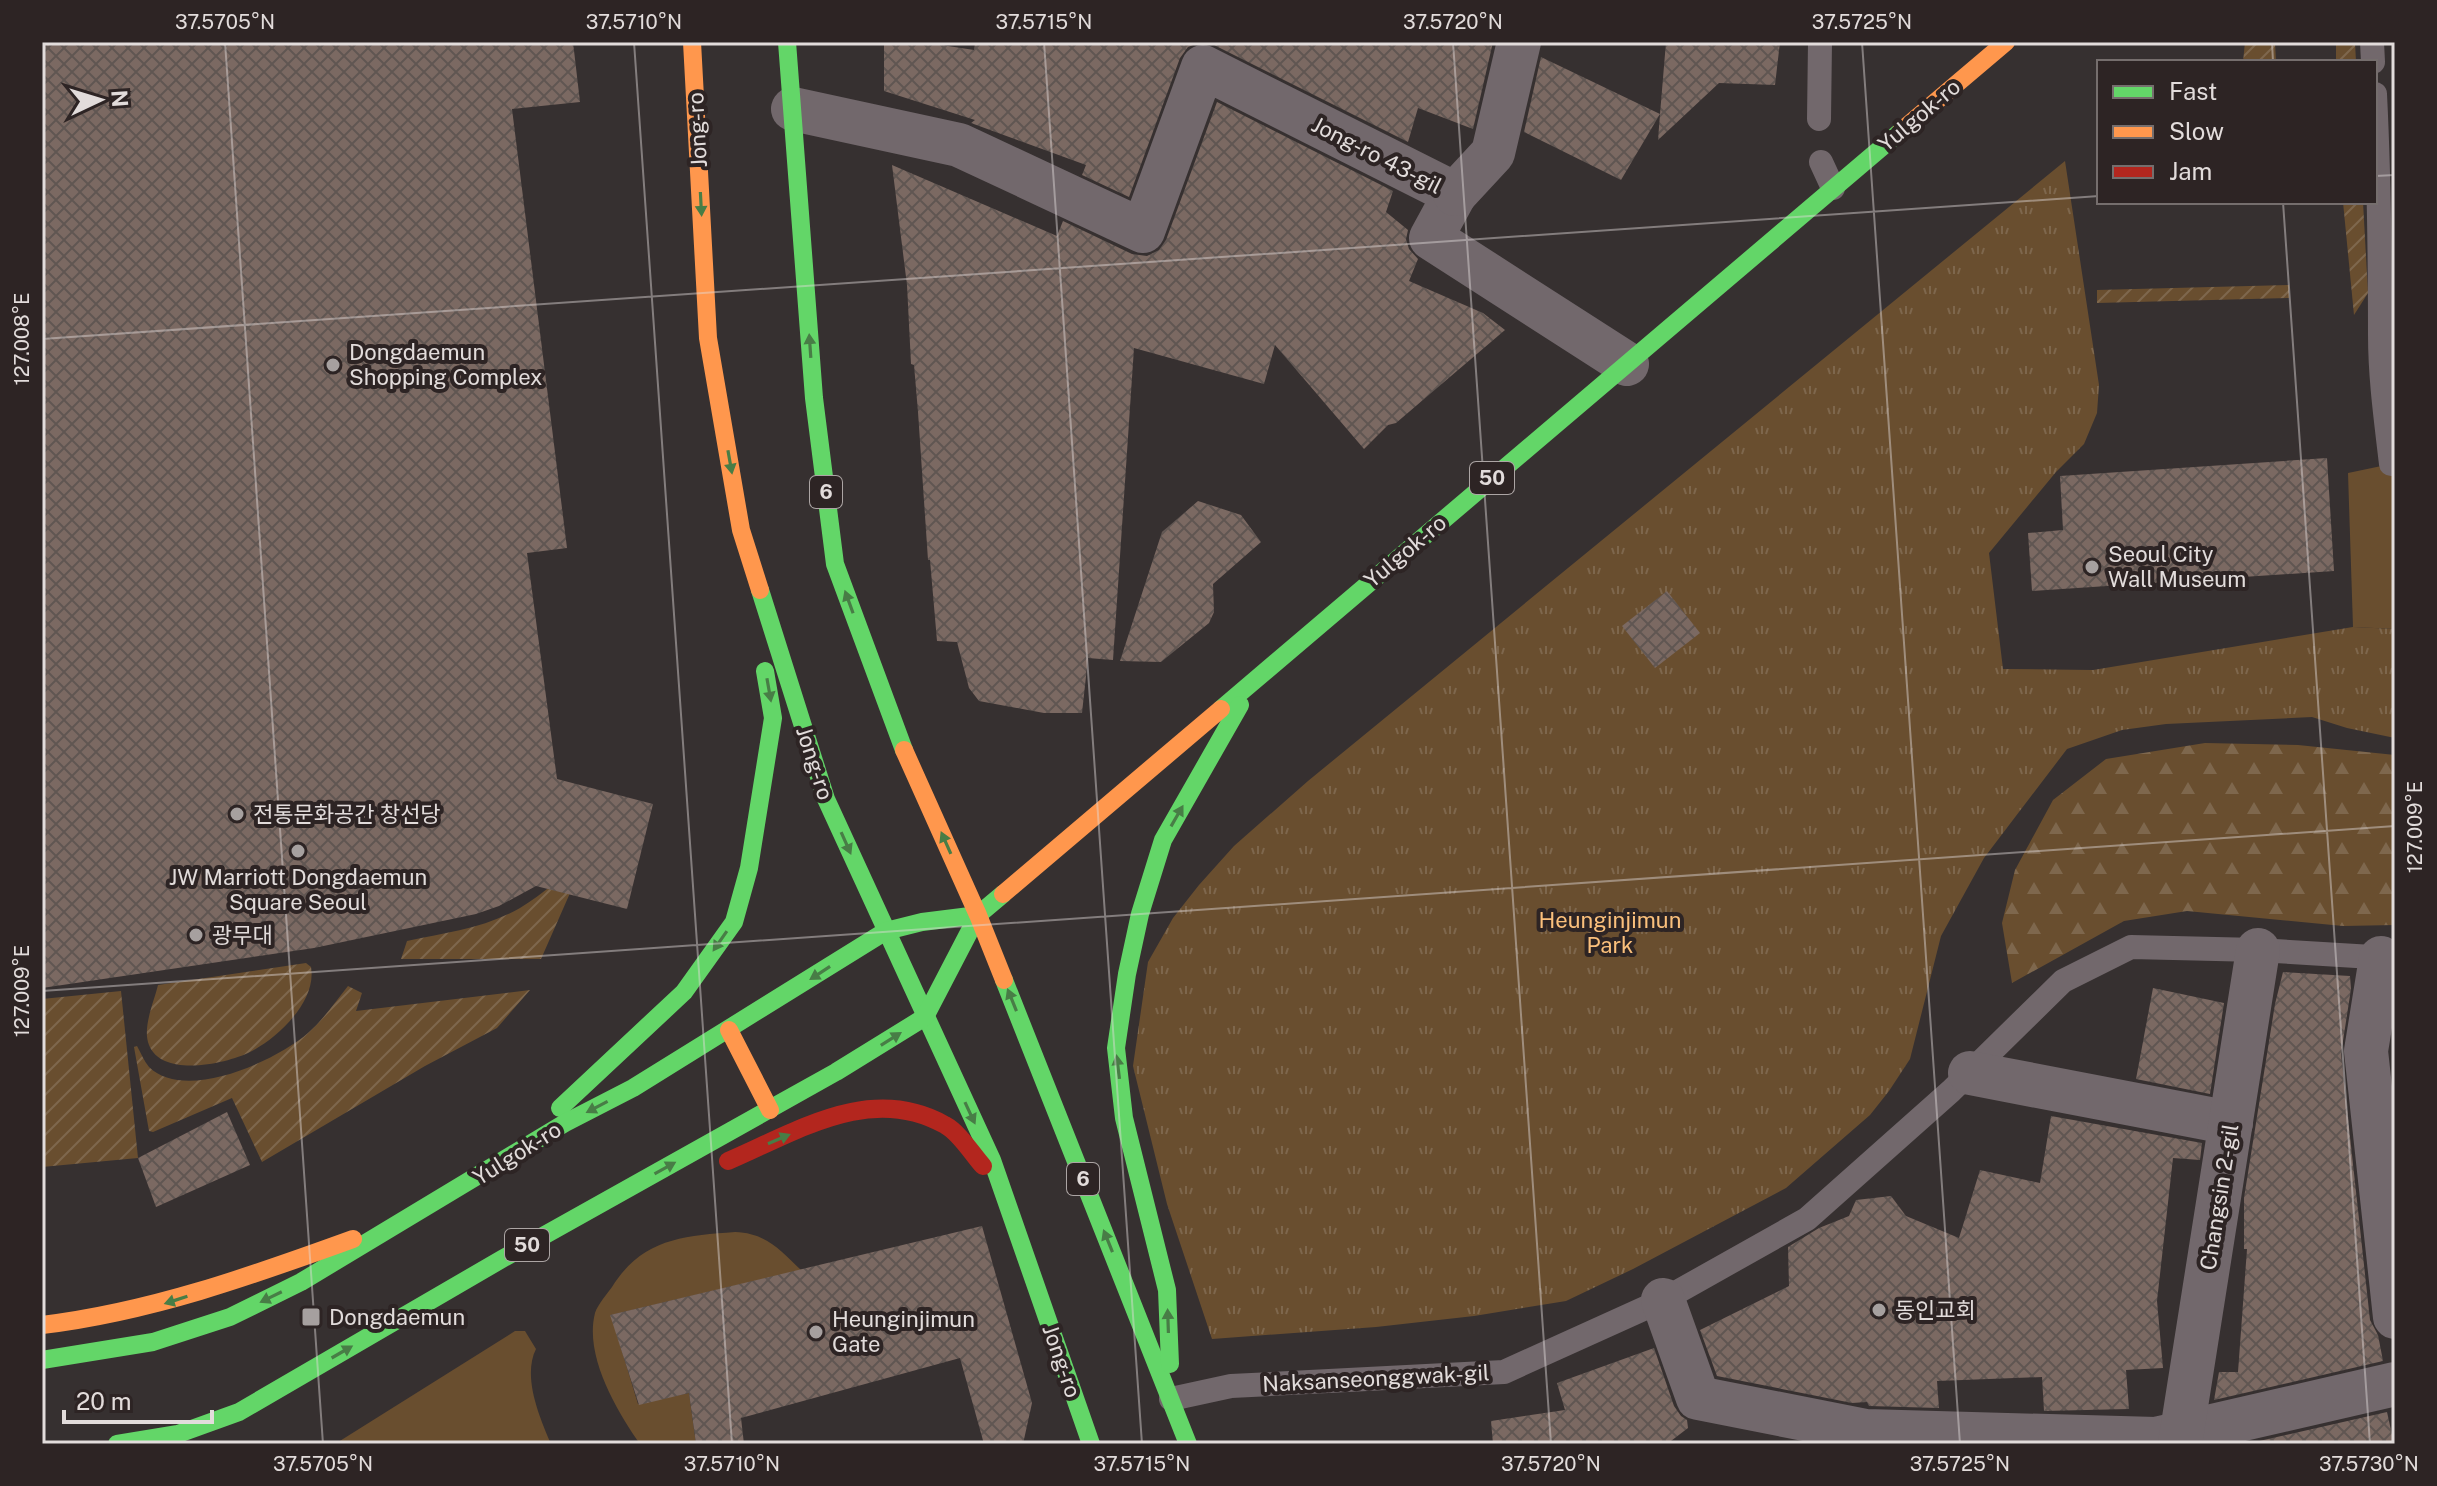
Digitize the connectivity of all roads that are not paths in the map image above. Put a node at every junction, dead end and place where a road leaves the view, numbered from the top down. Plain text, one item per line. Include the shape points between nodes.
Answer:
1 (692, 42) edge
2 (787, 42) edge
3 (1519, 42) edge
4 (1820, 42) edge
5 (2006, 42) edge
6 (793, 109) junction
7 (1819, 119) dead end
8 (2377, 126) edge
9 (1821, 162) dead end
10 (1833, 188) junction
11 (1455, 194) junction
12 (2387, 335) edge
13 (1627, 364) junction
14 (2395, 464) edge
15 (741, 530) junction
16 (1254, 680) junction
17 (978, 915) junction
18 (886, 931) junction
19 (2258, 950) junction
20 (2388, 958) edge
21 (925, 1017) junction
22 (729, 1030) junction
23 (1970, 1073) junction
24 (770, 1110) junction
25 (2231, 1123) junction
26 (711, 1168) dead end
27 (484, 1174) junction
28 (670, 1187) dead end
29 (1004, 1191) junction
30 (408, 1220) junction
31 (502, 1259) junction
32 (1663, 1300) junction
33 (2395, 1317) edge
34 (42, 1325) edge
35 (42, 1360) edge
36 (2395, 1384) edge
37 (1171, 1399) junction
38 (165, 1439) edge
39 (2180, 1439) edge
40 (117, 1444) edge
41 (1091, 1444) edge
42 (1188, 1444) edge

1 -> 15 main road, Jong-ro via 708,338
2 - 6 main road, 6
3 - 11 street via 1493,153
4 - 7 lane
5 - 10 main road, Yulgok-ro / 50
6 - 11 street, Jong-ro 43-gil via 959,145 1143,231 1203,67
17 -> 6 main road, 6 via 906,757 835,564 814,398
8 - 12 lane
9 - 10 lane
10 - 13 main road, Yulgok-ro / 50
11 - 13 street, Jong-ro 43-gil via 1431,238
12 - 14 lane
13 - 16 main road, Yulgok-ro / 50
15 -> 18 main road, Jong-ro via 826,799
15 -> 27 main road via 773,718 749,868 734,922 684,992
16 - 17 main road, Yulgok-ro / 50
37 -> 16 main road via 1167,1290 1124,1118 1116,1048 1140,914 1163,840
17 - 18 main road, Yulgok-ro
17 - 21 main road, Yulgok-ro
37 -> 17 main road, 6
18 - 21 main road, Jong-ro
18 -> 22 main road, Yulgok-ro
19 - 20 lane, Naksanseonggwak-gil
19 - 23 lane, Naksanseonggwak-gil via 2131,947 2063,981
19 - 25 street, Changsin 2-gil
20 - 33 street via 2366,1051
24 -> 21 main road, 50
21 -> 29 main road, Jong-ro
22 - 24 main road
22 -> 27 main road, Yulgok-ro
23 - 25 street
23 - 32 lane, Naksanseonggwak-gil via 1807,1219
31 -> 24 main road, 50
25 - 39 street, Changsin 2-gil
26 -> 29 main road via 839,1114 874,1107 911,1111 948,1126
27 - 30 main road, Yulgok-ro
28 - 31 main road
29 - 41 main road, Jong-ro
30 -> 34 main road via 167,1304
30 -> 35 main road, Yulgok-ro via 230,1317 153,1342
38 -> 31 main road, 50 via 239,1412
32 - 37 lane, Naksanseonggwak-gil via 1504,1372 1231,1386
32 - 39 street via 1698,1398 1866,1431
36 - 39 street
37 - 42 main road, 6
38 - 40 main road, 50

